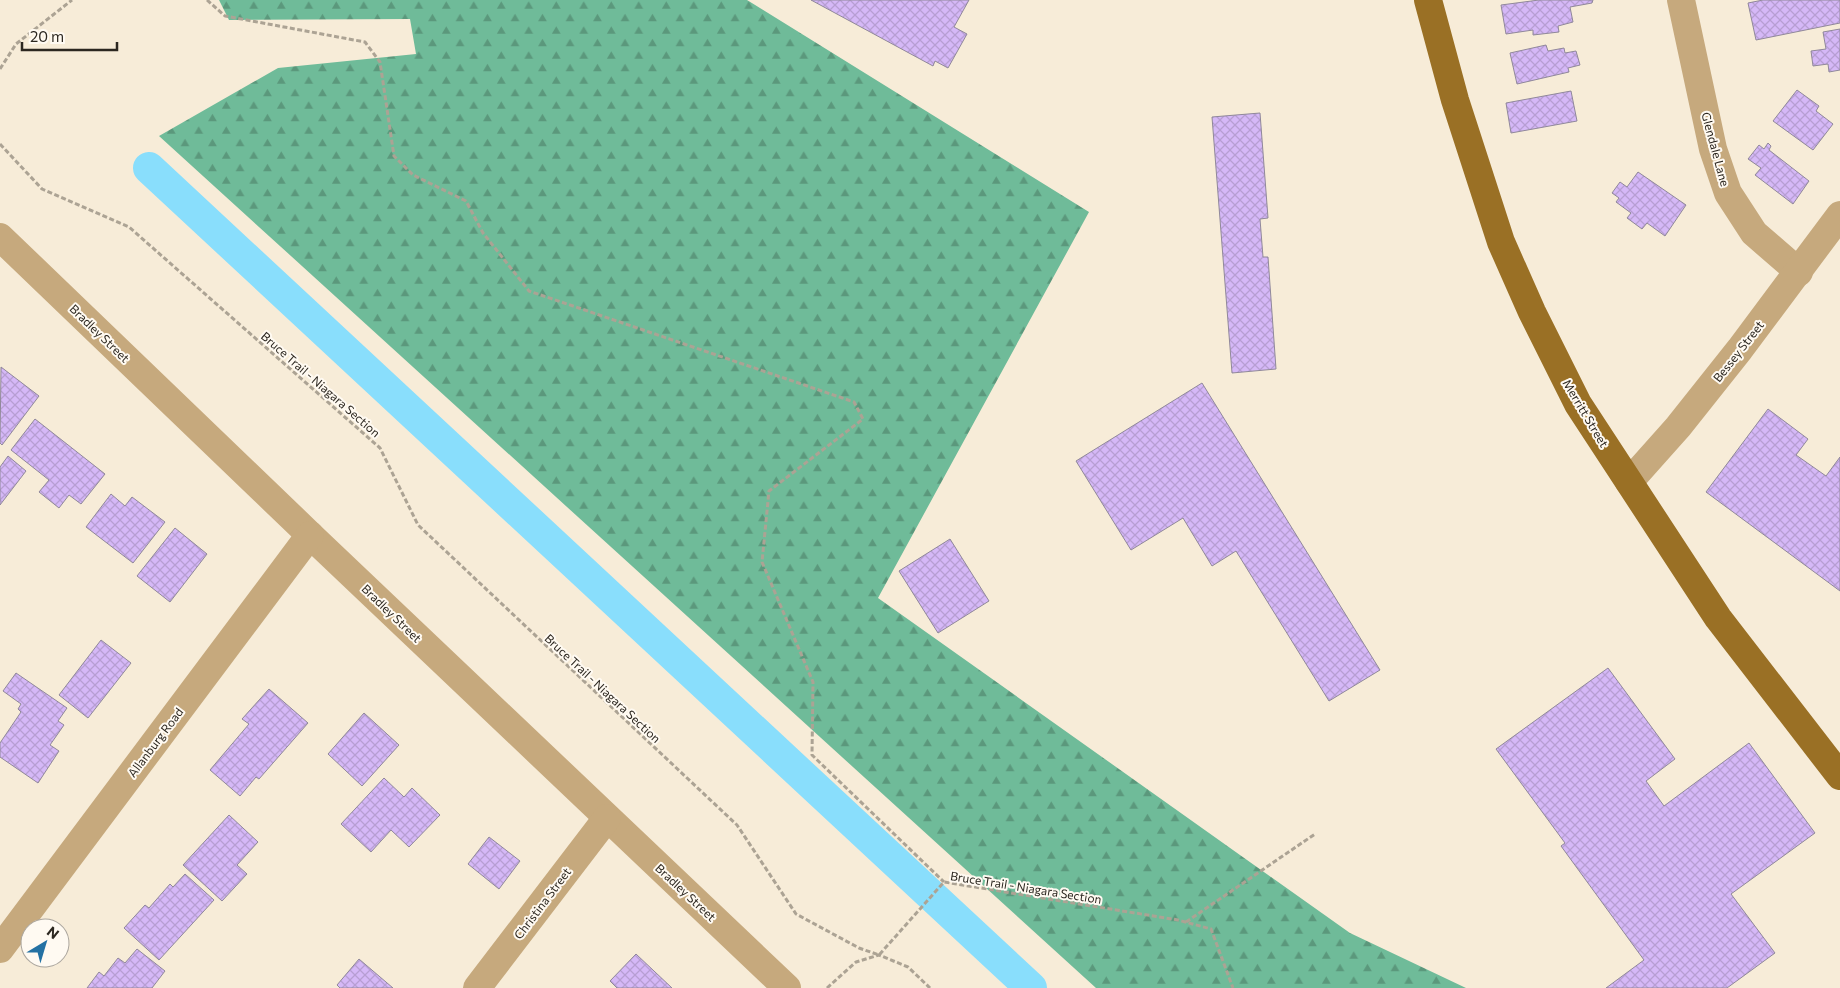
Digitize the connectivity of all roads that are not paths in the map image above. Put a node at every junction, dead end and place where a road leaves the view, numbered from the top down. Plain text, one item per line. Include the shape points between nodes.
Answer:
1 (1428, 0) edge
2 (1681, 0) edge
3 (1840, 215) edge
4 (0, 237) edge
5 (1798, 272) junction
6 (1629, 482) junction
7 (310, 535) junction
8 (1840, 776) edge
9 (607, 818) junction
10 (0, 949) edge
11 (477, 988) edge
12 (787, 988) edge

1 - 6 main road, Merritt Street via 1455,100 1501,242 1578,404
2 - 5 street, Glendale Lane via 1713,149 1728,193 1754,233
3 - 5 street, Bessey Street
4 - 7 street, Bradley Street
5 - 6 street, Bessey Street via 1678,427
6 - 8 main road, Merritt Street via 1718,618
7 - 9 street, Bradley Street
7 - 10 street, Allanburg Road
9 - 11 street, Christina Street
9 - 12 street, Bradley Street

